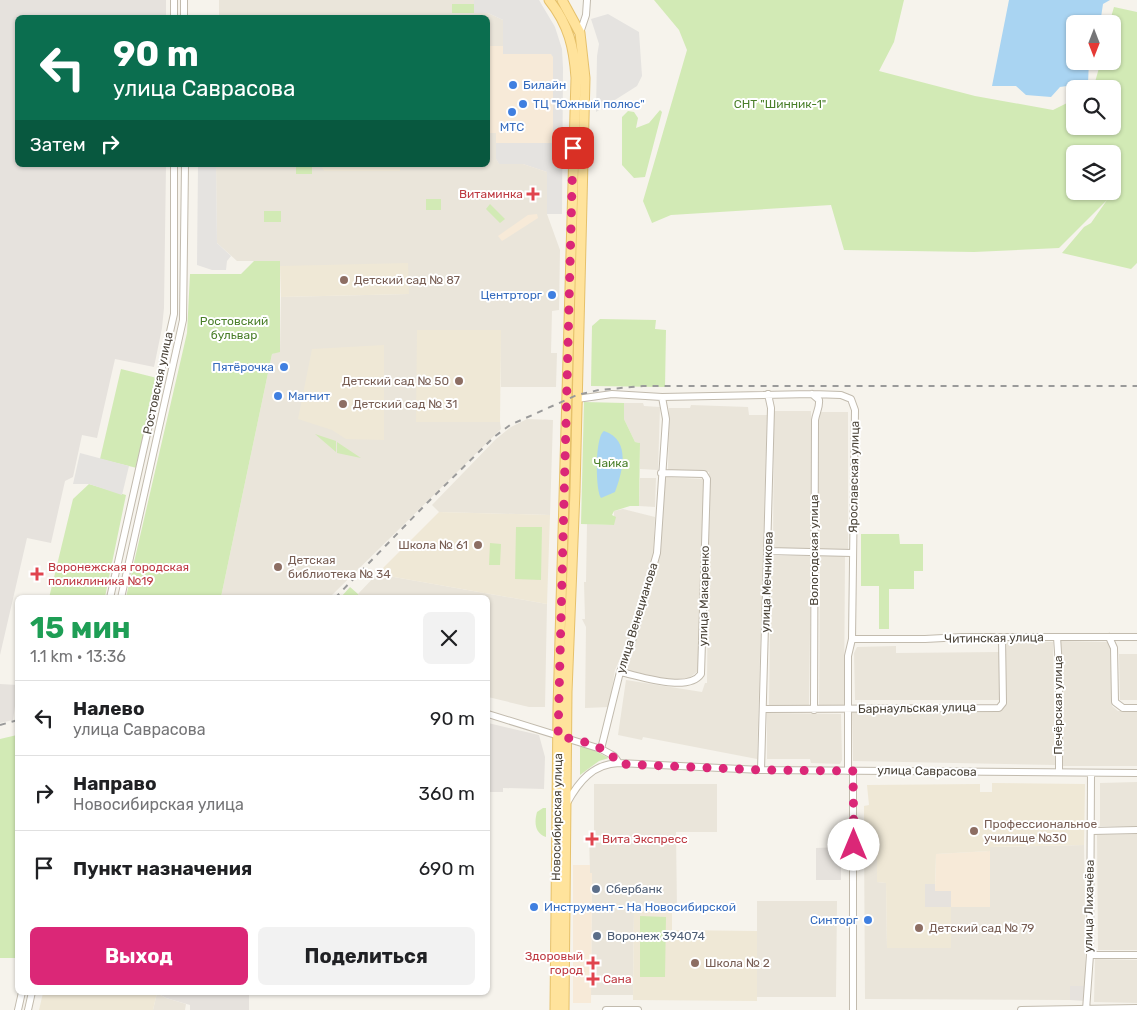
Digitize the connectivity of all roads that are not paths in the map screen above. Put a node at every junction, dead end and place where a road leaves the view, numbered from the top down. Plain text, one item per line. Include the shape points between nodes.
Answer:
1 (174, 0) edge
2 (184, 0) edge
3 (549, 0) edge
4 (562, 0) edge
5 (587, 0) edge
6 (174, 15) edge
7 (184, 15) edge
8 (580, 33) junction
9 (174, 167) edge
10 (185, 167) edge
11 (174, 314) junction
12 (183, 314) junction
13 (768, 394) junction
14 (812, 394) junction
15 (662, 397) junction
16 (577, 399) junction
17 (661, 473) junction
18 (768, 551) junction
19 (814, 552) junction
20 (852, 553) junction
21 (111, 595) edge
22 (122, 595) edge
23 (1002, 637) junction
24 (1057, 637) junction
25 (1109, 637) junction
26 (1137, 637) edge
27 (852, 639) junction
28 (620, 672) junction
29 (1137, 708) edge
30 (762, 709) junction
31 (814, 710) junction
32 (848, 710) junction
33 (490, 715) edge
34 (563, 737) junction
35 (601, 749) junction
36 (619, 764) junction
37 (761, 770) junction
38 (851, 771) junction
39 (1059, 772) junction
40 (1091, 773) junction
41 (1137, 773) edge
42 (567, 804) junction
43 (1137, 830) edge
44 (1092, 831) junction
45 (1090, 955) junction
46 (1137, 955) edge
47 (21, 995) edge
48 (31, 995) edge
49 (1137, 1008) edge
50 (1087, 1009) edge
51 (18, 1010) edge
52 (28, 1010) edge
53 (555, 1010) edge
54 (564, 1010) edge
55 (606, 1010) edge
56 (638, 1010) edge
57 (853, 1010) edge
58 (1020, 1010) edge

1 - 6 street
2 - 7 street
3 - 34 main road, Новосибирская улица via 570,35 576,78
4 - 8 main road, Новосибирская улица
5 - 8 street, Новосибирская улица
8 - 16 main road, Новосибирская улица via 585,78
9 - 11 street, Ростовская улица
10 - 12 street, Ростовская улица
11 - 12 street
11 - 21 street, Ростовская улица
12 - 22 street, Ростовская улица
13 - 14 street, Ярославская улица
13 - 15 street, Ярославская улица
13 - 18 street, улица Мечникова via 771,408
14 - 19 street, Вологодская улица via 820,404 815,420
14 - 20 street, Ярославская улица via 841,396 851,400 855,410
15 - 16 street, Ярославская улица via 612,394
15 - 17 street, улица Венецианова via 666,419
16 - 34 main road, Новосибирская улица
17 - 28 street, улица Венецианова via 657,553
17 - 28 street, улица Макаренко via 704,474 707,479 702,674 690,683
18 - 19 street
18 - 30 street, улица Мечникова
19 - 20 street
19 - 31 street, Вологодская улица
20 - 27 street, Ярославская улица
23 - 24 street, Читинская улица
23 - 27 street, Читинская улица
23 - 32 street, Барнаульская улица via 1003,703 999,708
24 - 25 street, Читинская улица
24 - 39 street, Печёрская улица
25 - 26 street, Читинская улица
25 - 29 street via 1114,648 1114,702 1122,708
27 - 32 street, Ярославская улица via 848,656
28 - 35 street, улица Венецианова
30 - 31 street, Барнаульская улица
30 - 37 street, улица Мечникова
31 - 32 street, Барнаульская улица
32 - 38 street, Ярославская улица
33 - 34 street
34 - 35 street
34 - 42 main road, Новосибирская улица
34 - 53 main road, Новосибирская улица
35 - 36 street via 614,756
36 - 37 street, улица Саврасова
36 - 42 street, улица Саврасова via 598,768 586,776
37 - 38 street, улица Саврасова
38 - 39 street, улица Саврасова
38 - 57 street, Ярославская улица
39 - 40 street, улица Саврасова
40 - 41 street, улица Саврасова
40 - 44 street, улица Лихачёва
42 - 54 main road, Новосибирская улица
43 - 44 street
44 - 45 street, улица Лихачёва
45 - 46 street
45 - 50 street, улица Лихачёва
47 - 51 street
48 - 52 street
49 - 50 street
50 - 58 street
55 - 56 street

